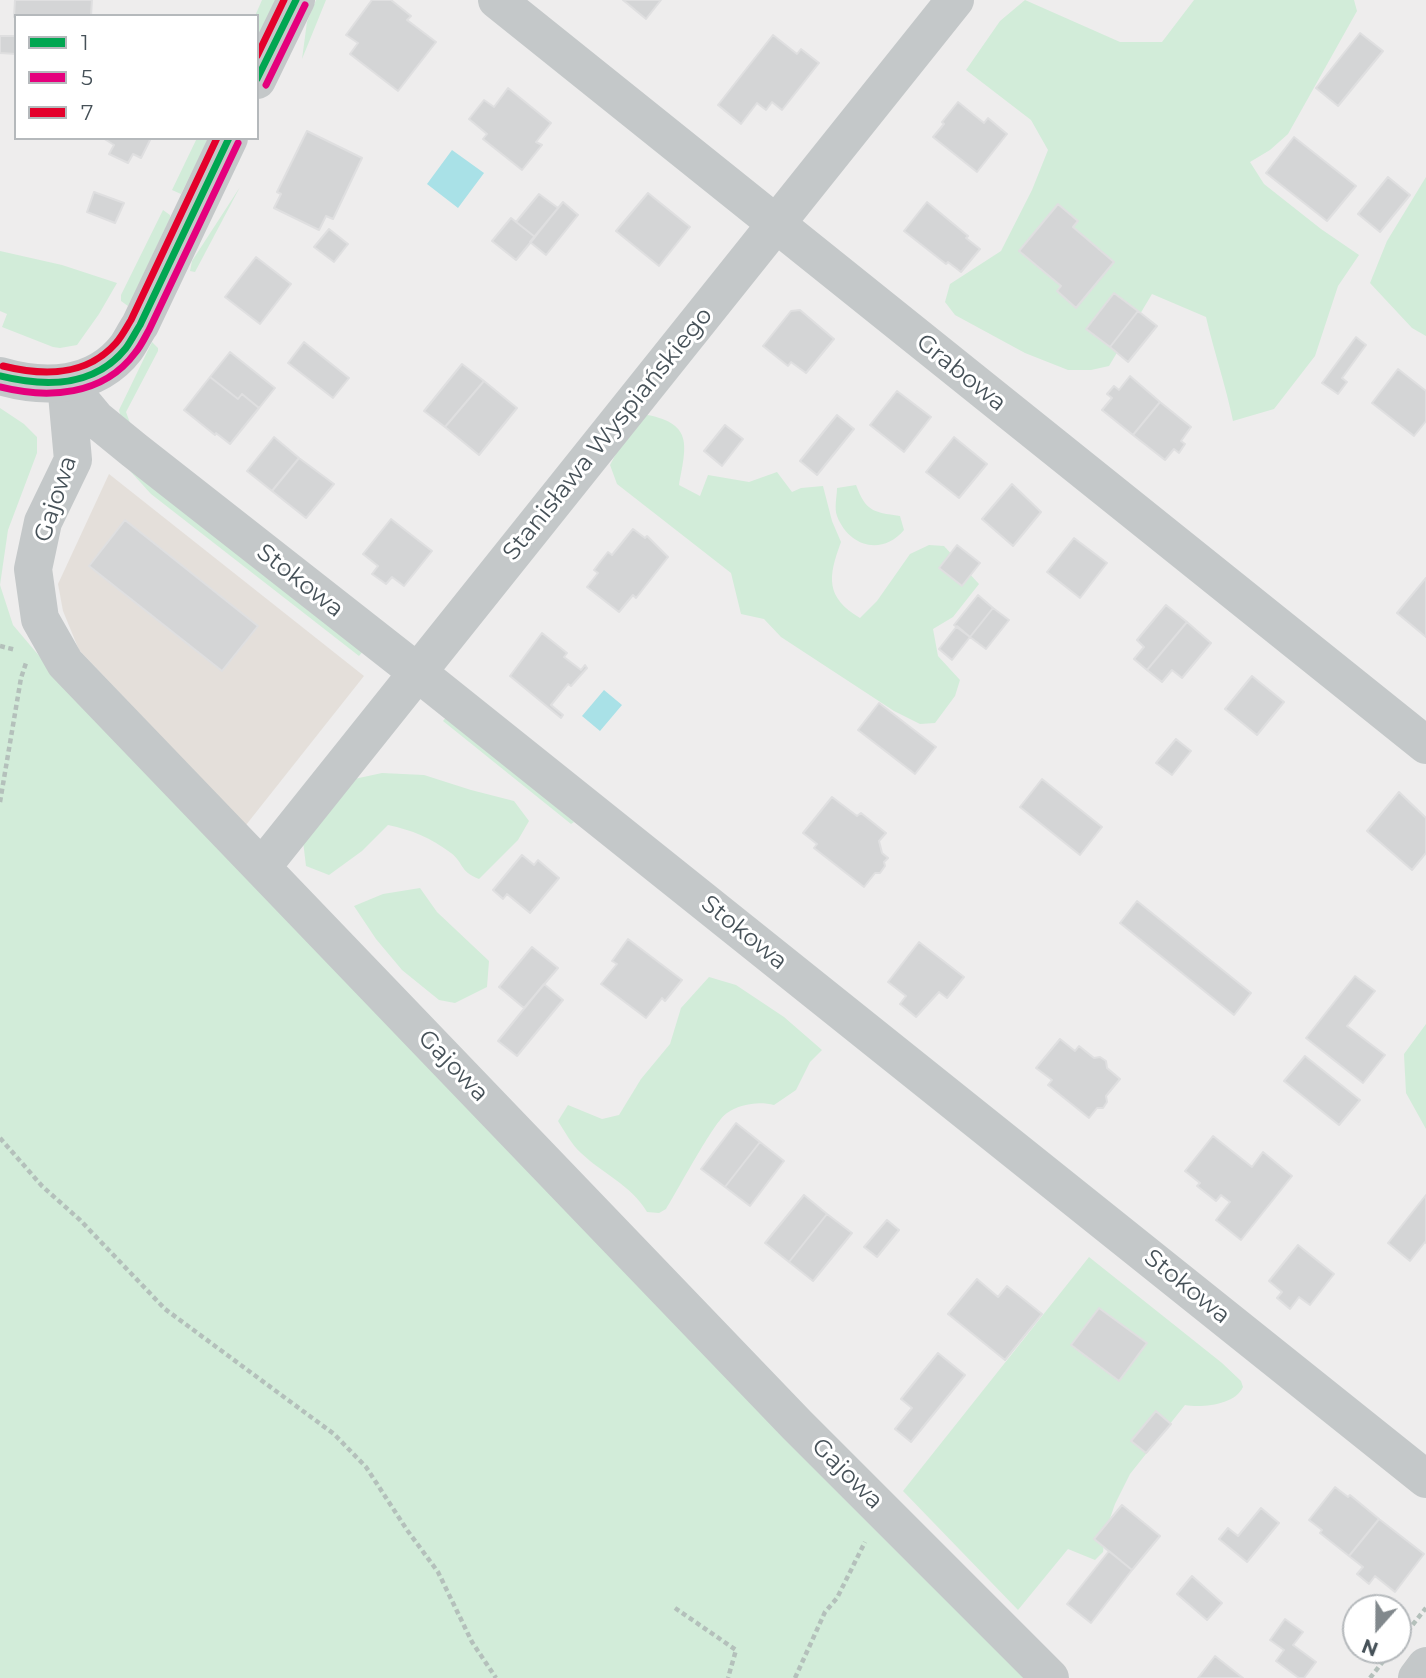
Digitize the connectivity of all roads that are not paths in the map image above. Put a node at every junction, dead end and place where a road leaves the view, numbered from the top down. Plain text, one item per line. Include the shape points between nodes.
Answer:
1 (296, 0) edge
2 (497, 0) edge
3 (956, 0) edge
4 (259, 76) edge
5 (228, 140) edge
6 (776, 225) junction
7 (0, 376) edge
8 (66, 383) junction
9 (417, 672) junction
10 (1426, 745) edge
11 (262, 867) junction
12 (1426, 1479) edge
13 (1426, 1666) edge
14 (1050, 1678) edge
15 (1417, 1678) edge

1 - 4 street
2 - 6 street, Grabowa
3 - 6 street, Stanisława Wyspiańskiego
5 - 8 street via 126,348 104,368
6 - 9 street, Stanisława Wyspiańskiego
6 - 10 street, Grabowa
7 - 8 street via 32,384
8 - 9 street, Stokowa via 96,419
8 - 11 street, Gajowa via 74,460 43,522 33,569 40,619 65,663
9 - 11 street, Stanisława Wyspiańskiego
9 - 12 street, Stokowa
11 - 14 street, Gajowa via 797,1425
13 - 15 street

